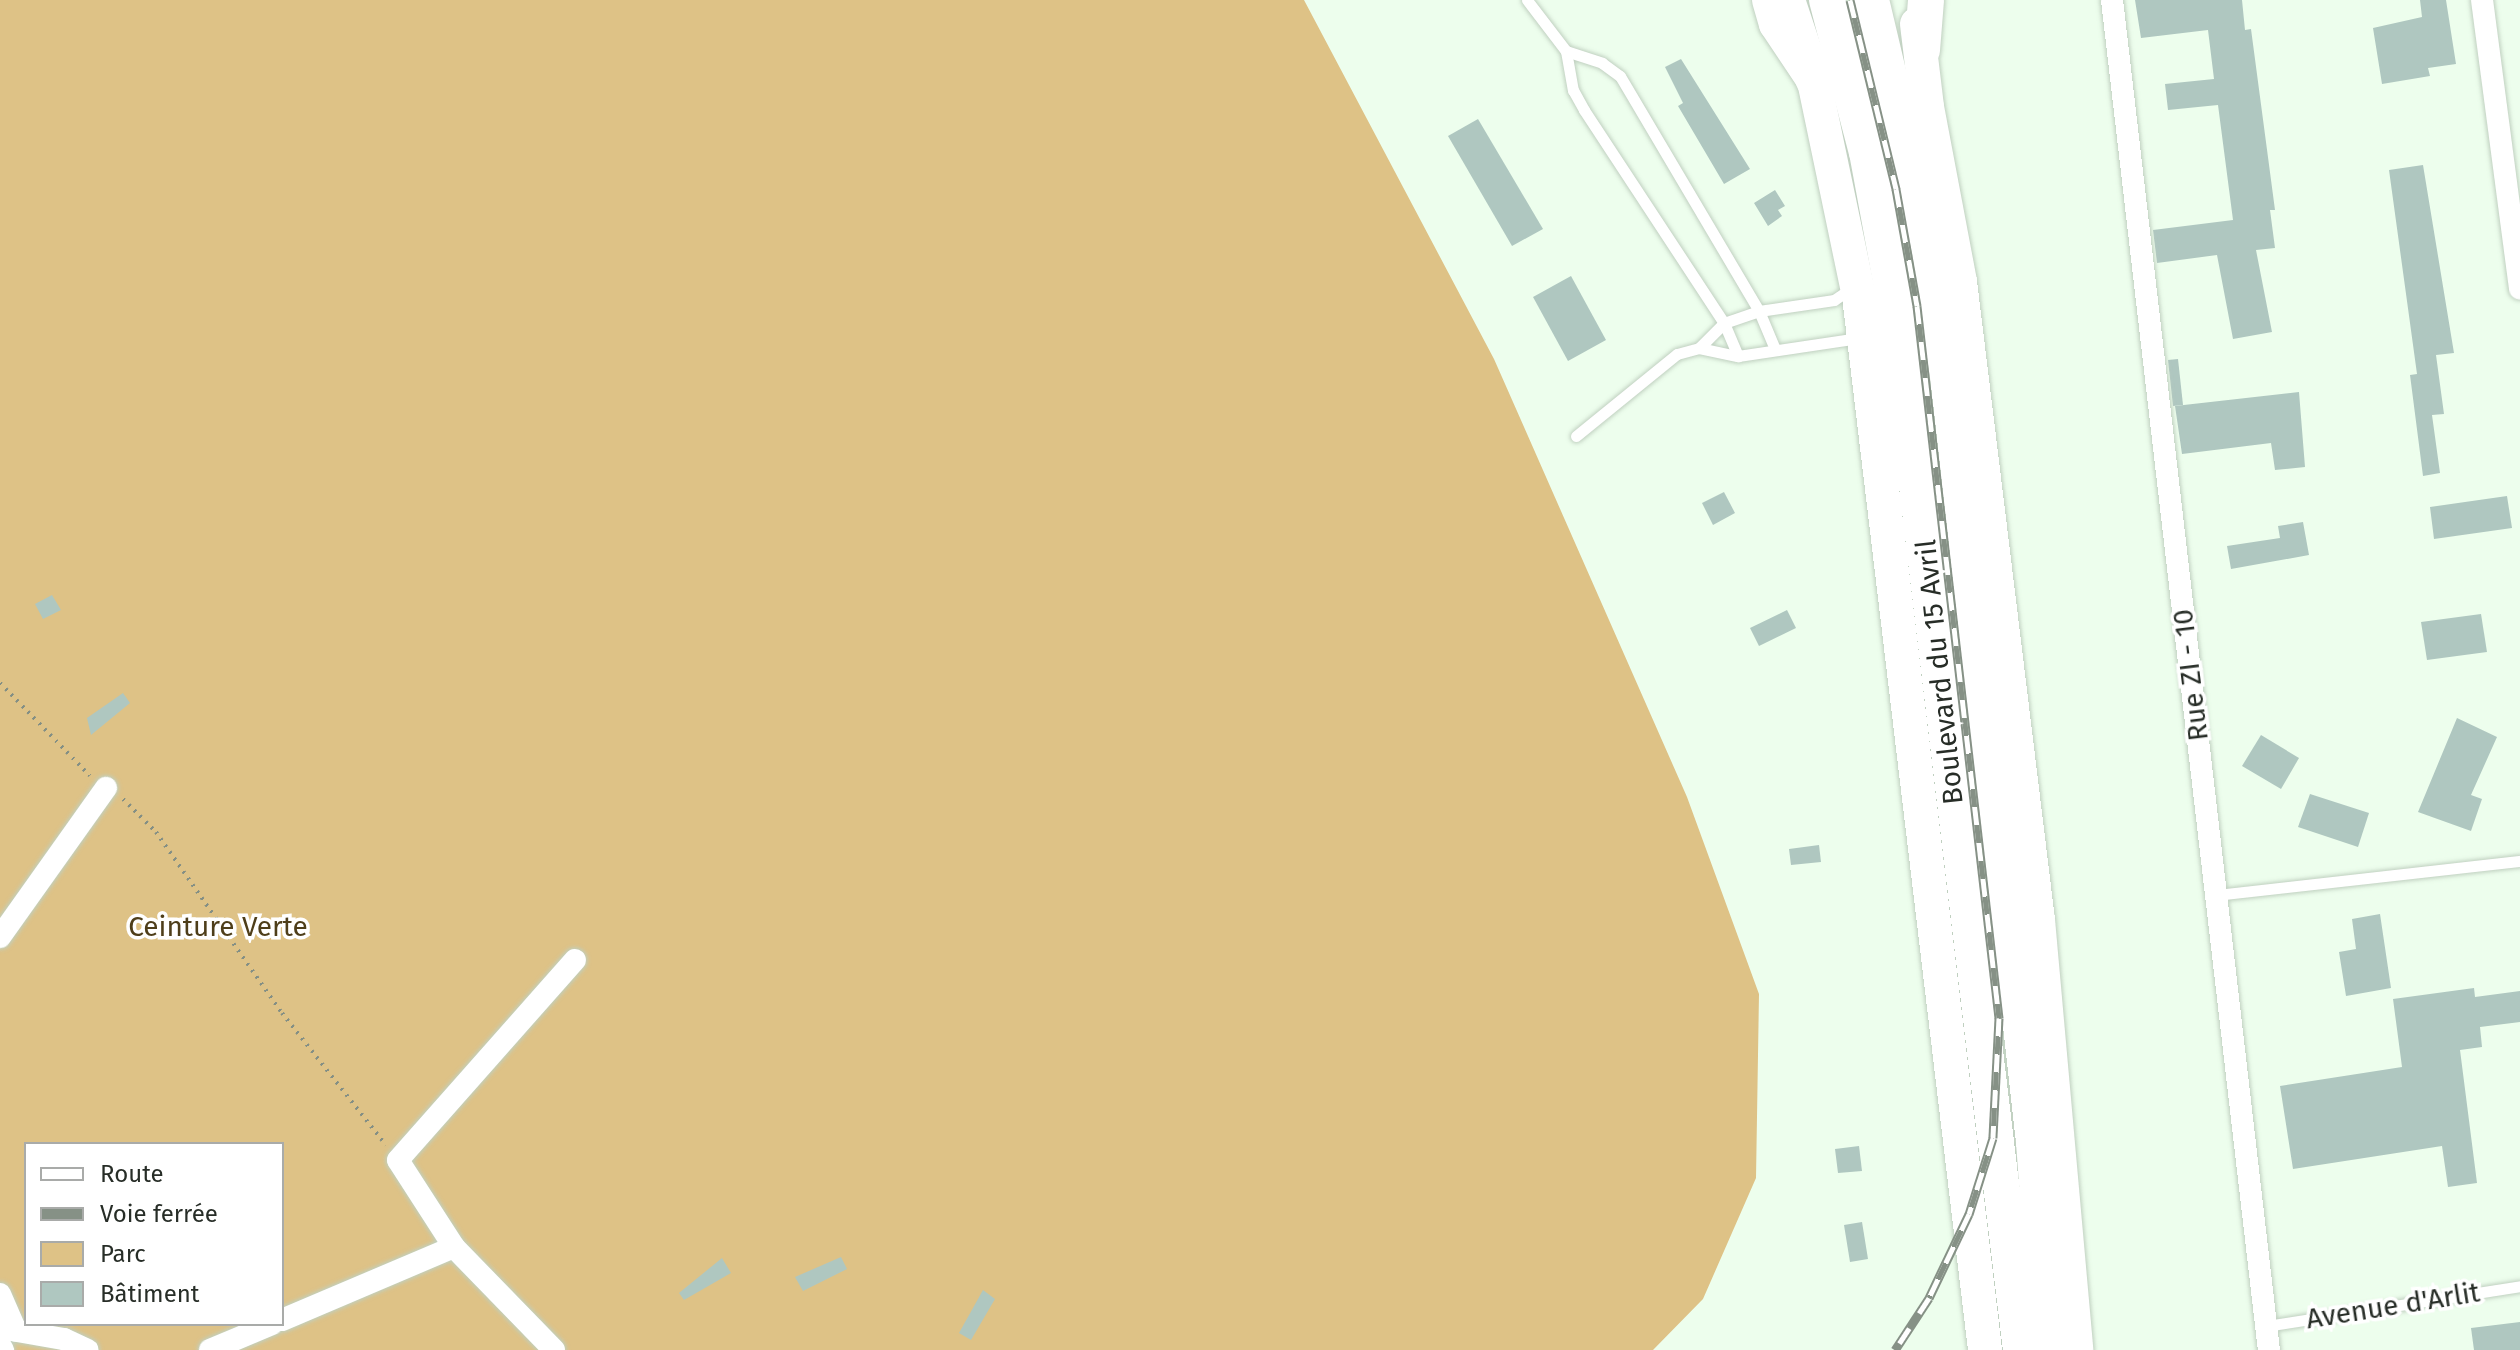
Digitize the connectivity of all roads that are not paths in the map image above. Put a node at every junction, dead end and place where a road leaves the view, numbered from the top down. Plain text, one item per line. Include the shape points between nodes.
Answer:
1 (1527, 0) edge
2 (1769, 0) edge
3 (1787, 0) edge
4 (1827, 0) edge
5 (1871, 0) edge
6 (1913, 0) edge
7 (1926, 0) edge
8 (2112, 0) edge
9 (2482, 0) edge
10 (1922, 50) junction
11 (1566, 51) junction
12 (1814, 81) junction
13 (1857, 284) junction
14 (2520, 289) edge
15 (1759, 311) junction
16 (1724, 323) junction
17 (1865, 338) junction
18 (1699, 348) junction
19 (1775, 349) junction
20 (1738, 356) junction
21 (1576, 436) dead end
22 (106, 788) road end
23 (2520, 861) edge
24 (2216, 895) junction
25 (0, 937) edge
26 (575, 960) dead end
27 (454, 1247) junction
28 (2520, 1286) edge
29 (0, 1294) edge
30 (284, 1319) edge
31 (267, 1326) edge
32 (2266, 1326) junction
33 (67, 1332) edge
34 (5, 1339) edge
35 (88, 1350) edge
36 (210, 1350) edge
37 (554, 1350) edge
38 (1985, 1350) edge
39 (2021, 1350) edge
40 (2049, 1350) edge
41 (2076, 1350) edge
42 (2269, 1350) edge

1 - 11 lane
2 - 12 main road via 1776,24
3 - 12 highway
4 - 39 highway, Boulevard du 15 Avril via 1867,152 1906,380
5 - 40 highway, Boulevard du 15 Avril via 1929,245 1949,384 2033,1126
6 - 10 main road
7 - 10 highway
8 - 24 street, Rue ZI - 10
9 - 14 street
10 - 41 main road via 1927,107 1960,282 2036,904
11 - 15 lane via 1602,63 1620,76
11 - 16 lane via 1573,90 1584,110
12 - 13 main road, Boulevard du 15 Avril
13 - 15 lane via 1834,300
13 - 17 main road, Boulevard du 15 Avril
15 - 16 lane
15 - 19 lane
16 - 18 lane
16 - 20 lane
17 - 19 lane
17 - 38 main road, Boulevard du 15 Avril
18 - 20 lane
18 - 21 lane via 1677,354
19 - 20 lane
22 - 25 street
23 - 24 lane
24 - 32 street, Rue ZI - 10
26 - 27 street via 398,1160
27 - 30 street
27 - 37 street
28 - 32 lane, Avenue d'Arlit
29 - 34 street
31 - 36 street
32 - 42 street, Rue ZI - 10
33 - 34 street
33 - 35 street

